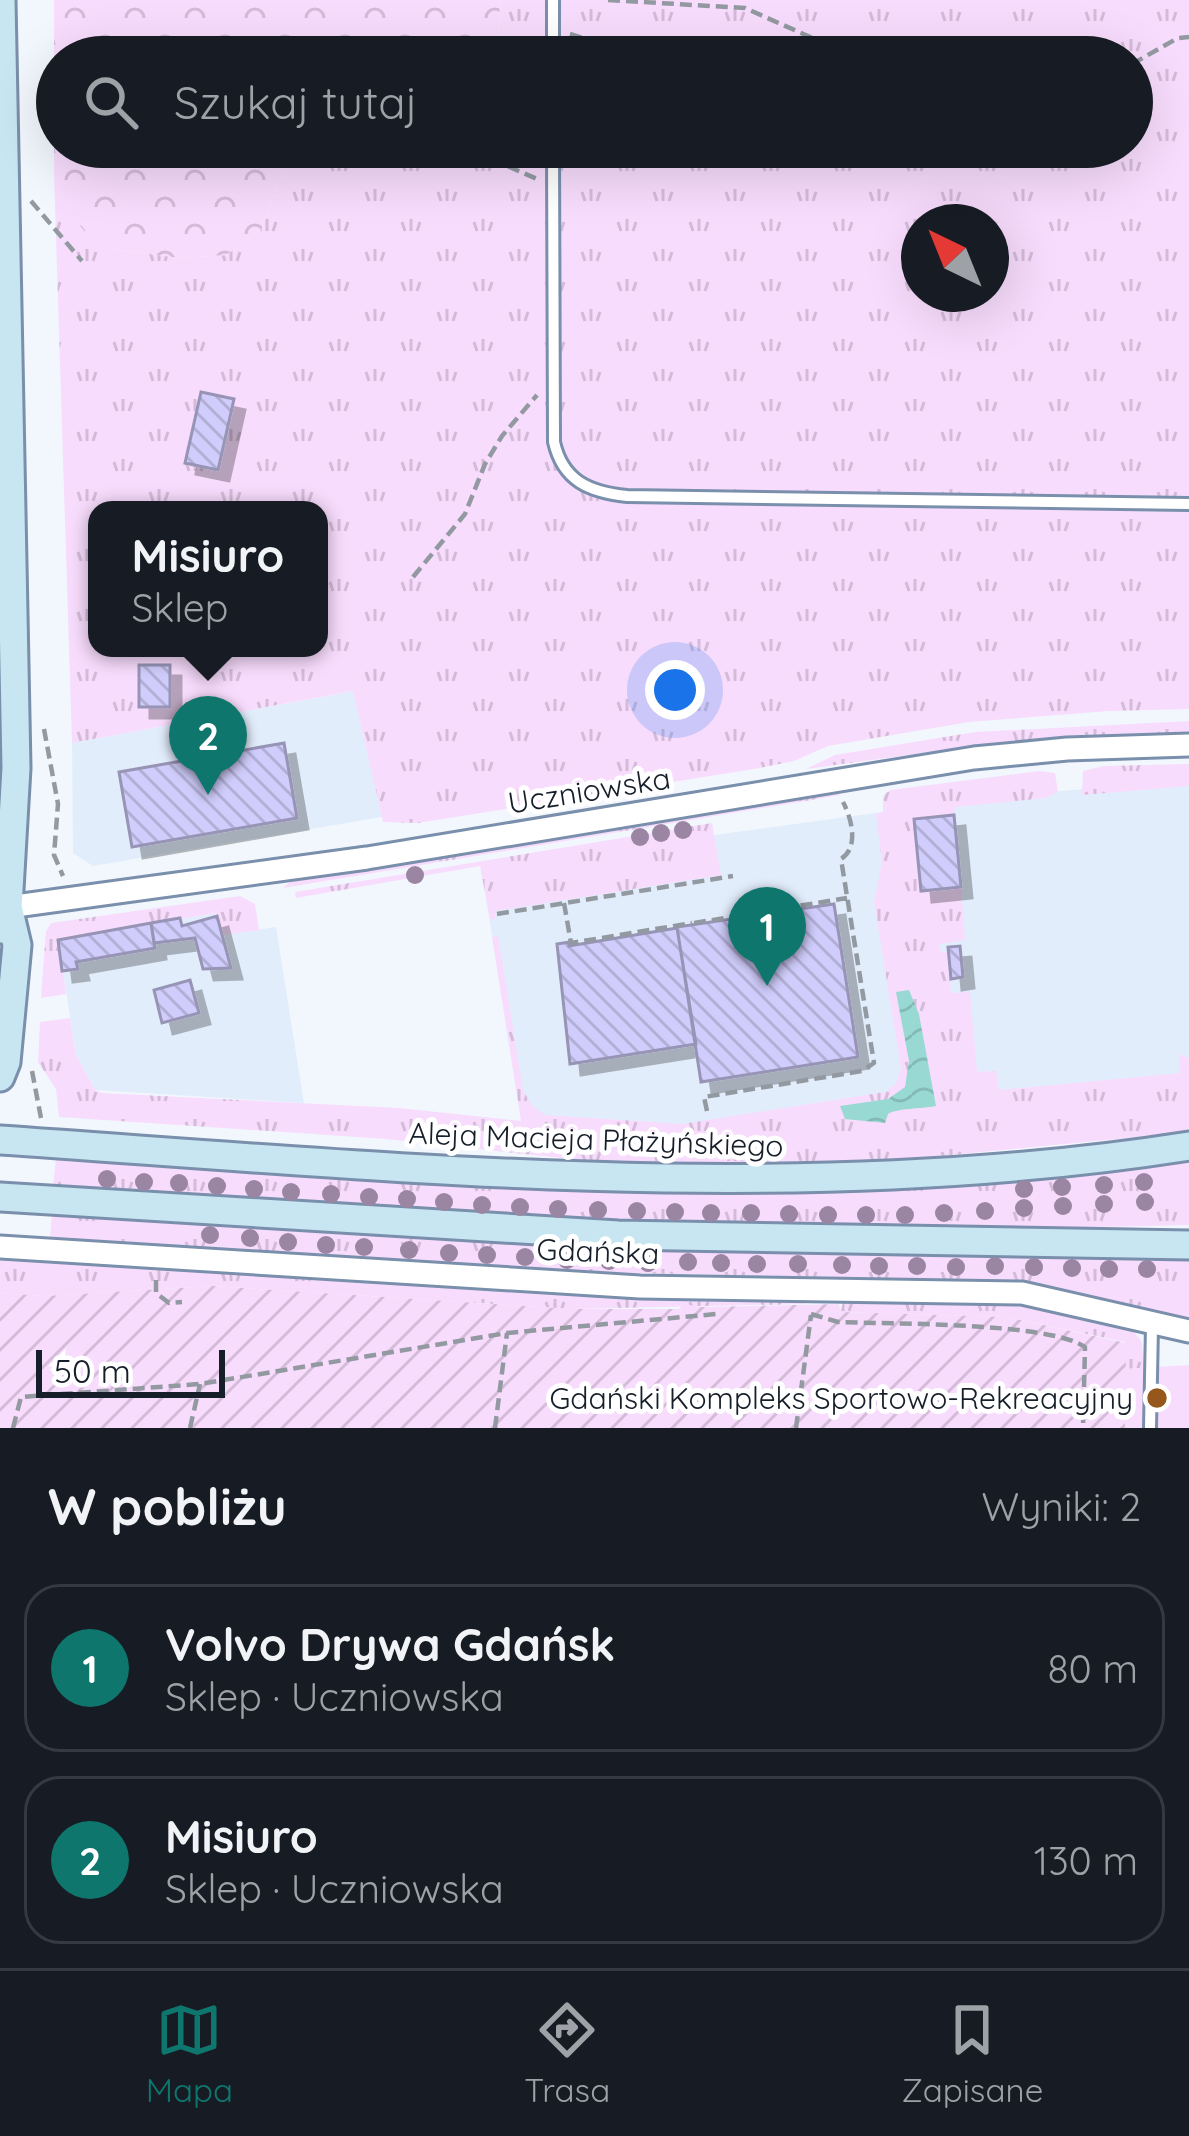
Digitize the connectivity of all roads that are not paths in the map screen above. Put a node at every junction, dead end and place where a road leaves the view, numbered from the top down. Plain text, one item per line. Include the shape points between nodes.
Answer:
1 (1, 0) edge
2 (553, 0) edge
3 (553, 36) edge
4 (554, 168) edge
5 (1189, 504) edge
6 (1189, 745) edge
7 (2, 915) edge
8 (0, 1077) edge
9 (0, 1140) edge
10 (1189, 1146) edge
11 (0, 1197) edge
12 (1189, 1245) edge
13 (0, 1247) edge
14 (1152, 1326) junction
15 (1189, 1331) edge
16 (1150, 1428) edge

1 - 7 main road via 16,768
2 - 3 lane
4 - 5 lane via 554,442 559,465 574,481 598,493
6 - 7 street, Uczniowska via 974,758
7 - 8 main road via 17,945
9 - 10 main road, Aleja Macieja Płażyńskiego via 568,1177 778,1179
11 - 12 main road via 594,1234
13 - 14 street, Gdańska via 640,1287 1022,1293
14 - 15 street, Gdańska
14 - 16 lane

